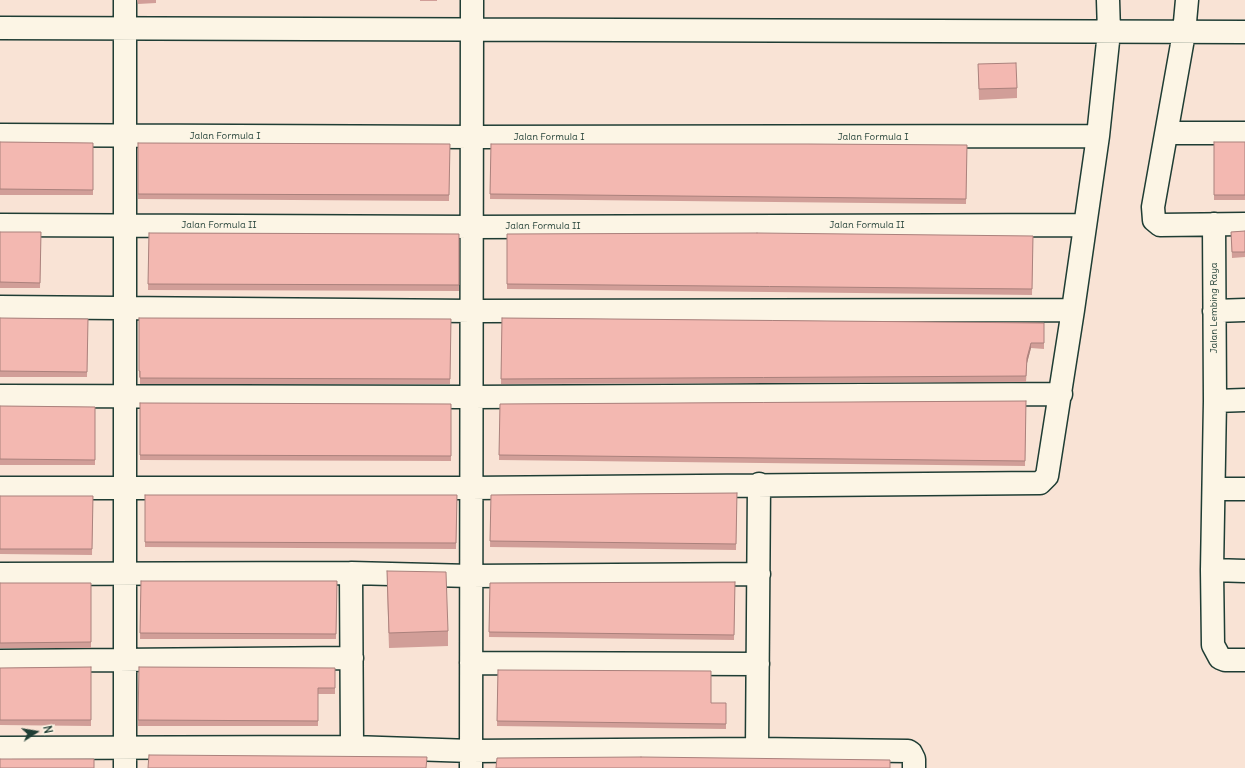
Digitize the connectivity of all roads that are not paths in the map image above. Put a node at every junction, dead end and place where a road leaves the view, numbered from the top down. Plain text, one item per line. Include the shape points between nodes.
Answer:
1 (124, 0) edge
2 (472, 0) edge
3 (1108, 0) edge
4 (1187, 0) edge
5 (0, 28) edge
6 (124, 28) junction
7 (472, 30) junction
8 (1118, 32) junction
9 (1245, 32) edge
10 (1184, 33) junction
11 (1167, 133) junction
12 (1245, 133) edge
13 (0, 135) edge
14 (124, 135) junction
15 (1098, 136) junction
16 (472, 137) junction
17 (0, 224) edge
18 (125, 224) junction
19 (1214, 224) junction
20 (1245, 224) edge
21 (1085, 225) junction
22 (472, 226) junction
23 (0, 307) edge
24 (125, 308) junction
25 (471, 310) junction
26 (1073, 310) junction
27 (1245, 310) edge
28 (1214, 311) junction
29 (1061, 394) junction
30 (0, 396) edge
31 (125, 396) junction
32 (471, 397) junction
33 (1245, 400) edge
34 (1215, 401) junction
35 (759, 484) junction
36 (125, 487) junction
37 (0, 488) edge
38 (471, 488) junction
39 (1214, 489) junction
40 (1245, 489) edge
41 (1212, 570) junction
42 (1245, 571) edge
43 (351, 573) junction
44 (0, 574) edge
45 (125, 574) junction
46 (759, 574) junction
47 (471, 576) junction
48 (352, 658) junction
49 (125, 660) junction
50 (1245, 660) edge
51 (0, 661) edge
52 (471, 663) junction
53 (758, 664) junction
54 (352, 747) junction
55 (0, 748) edge
56 (757, 749) junction
57 (125, 758) edge
58 (471, 759) edge
59 (914, 768) edge

1 - 6 street
2 - 7 street
3 - 8 street
4 - 10 street
5 - 6 street
6 - 7 street
6 - 14 street
7 - 8 street
7 - 16 street
8 - 10 street
8 - 15 street
9 - 10 street
10 - 11 street
11 - 12 street
11 - 19 street via 1153,207 1154,220 1160,225
13 - 14 street, Jalan Formula I
14 - 16 street, Jalan Formula I
14 - 18 street
15 - 16 street, Jalan Formula I
15 - 21 street
16 - 22 street
17 - 18 street, Jalan Formula II
18 - 22 street, Jalan Formula II
18 - 24 street
19 - 20 street
19 - 28 street, Jalan Lembing Raya
21 - 22 street, Jalan Formula II
21 - 26 street
22 - 25 street
23 - 24 street
24 - 25 street
24 - 31 street
25 - 26 street
25 - 32 street
26 - 29 street
27 - 28 street
28 - 34 street, Jalan Lembing Raya
29 - 32 street
29 - 35 street via 1047,476 1040,483
30 - 31 street
31 - 32 street
31 - 36 street
32 - 38 street
33 - 34 street
34 - 39 street, Jalan Lembing Raya
35 - 38 street
35 - 46 street
36 - 37 street
36 - 38 street
36 - 45 street
38 - 47 street
39 - 40 street
39 - 41 street, Jalan Lembing Raya
41 - 42 street
41 - 50 street, Jalan Lembing Raya via 1213,645 1220,658
43 - 45 street
43 - 47 street
43 - 48 street
44 - 45 street
45 - 49 street
46 - 47 street
46 - 53 street
47 - 52 street
48 - 49 street
48 - 54 street
49 - 51 street
49 - 57 street
52 - 53 street
52 - 58 street
53 - 56 street
54 - 57 street
54 - 58 street
55 - 57 street
56 - 58 street
56 - 59 street via 908,750 914,759

